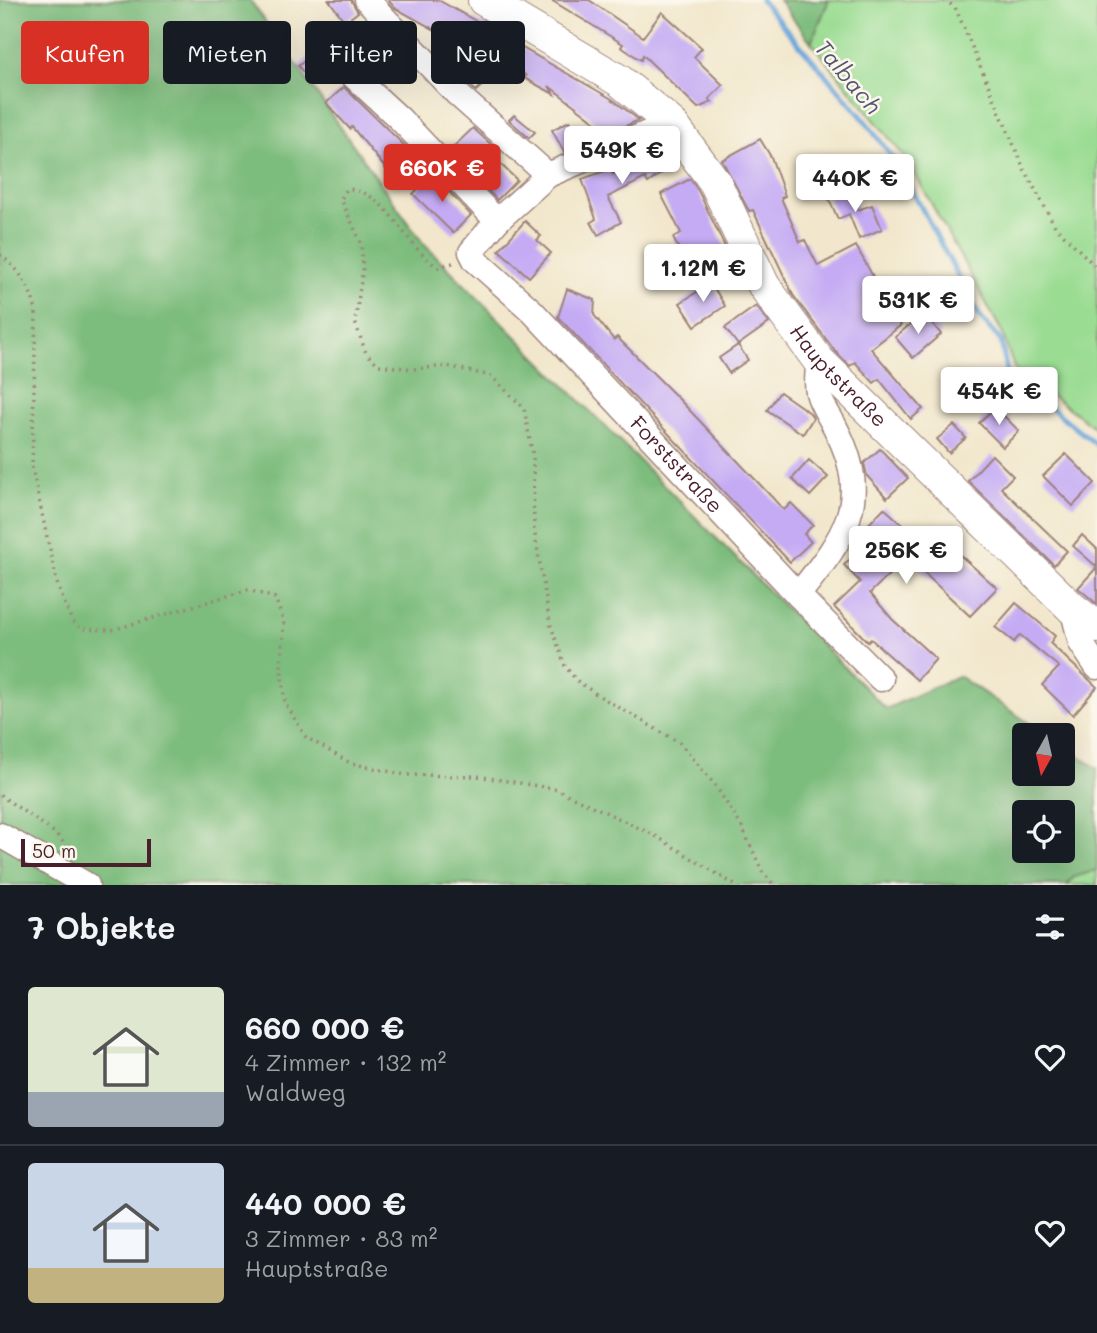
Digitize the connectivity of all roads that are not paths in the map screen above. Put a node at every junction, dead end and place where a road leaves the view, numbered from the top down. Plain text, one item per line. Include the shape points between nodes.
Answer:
1 (367, 0) edge
2 (484, 0) edge
3 (362, 84) edge
4 (671, 123) junction
5 (548, 175) junction
6 (497, 221) junction
7 (819, 361) junction
8 (798, 595) junction
9 (1072, 608) junction
10 (1097, 627) edge
11 (1097, 667) edge
12 (881, 679) dead end
13 (0, 835) edge
14 (87, 885) edge

1 - 5 street via 457,93
2 - 4 main road, Hauptstraße via 620,81
3 - 6 street
4 - 5 street
4 - 7 main road, Hauptstraße via 715,182 764,286
5 - 6 street
6 - 8 street, Forststraße via 471,252 475,260 532,311
7 - 8 street via 816,392 847,456 850,514 839,544
7 - 9 main road, Hauptstraße
8 - 12 street, Forststraße
9 - 10 main road, Hauptstraße
9 - 11 street via 1081,643
13 - 14 street

